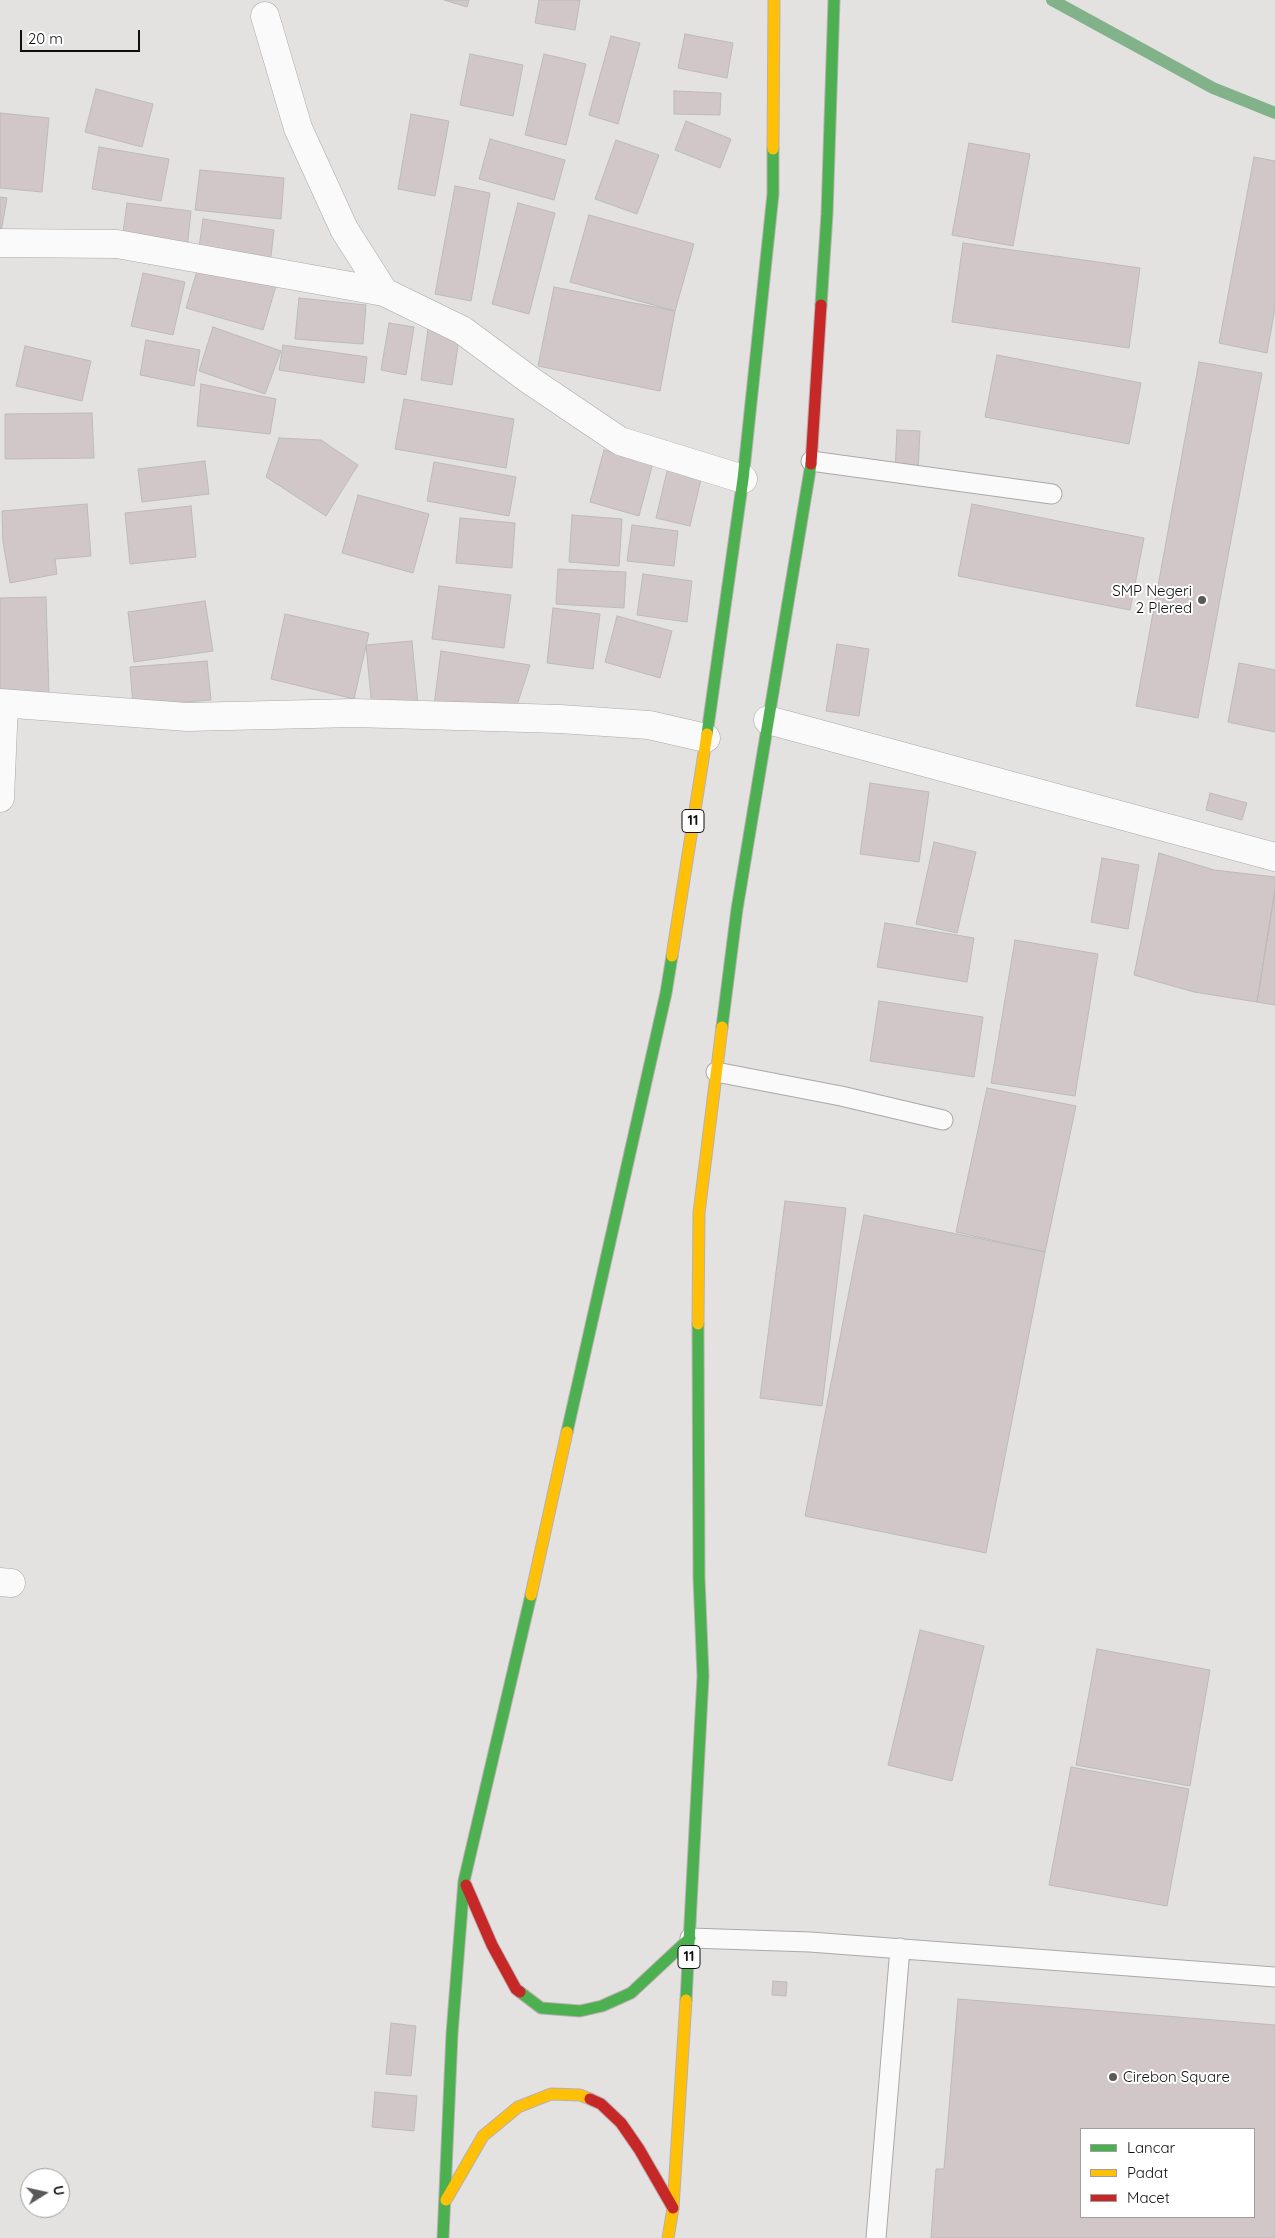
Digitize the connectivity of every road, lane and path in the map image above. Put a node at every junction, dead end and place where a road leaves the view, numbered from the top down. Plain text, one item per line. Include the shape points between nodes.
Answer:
1 (774, 0) edge
2 (834, 0) edge
3 (265, 16) dead end
4 (0, 243) edge
5 (384, 292) junction
6 (811, 461) junction
7 (743, 478) junction
8 (1052, 494) dead end
9 (2, 703) edge
10 (768, 720) junction
11 (706, 738) junction
12 (0, 798) edge
13 (1275, 857) edge
14 (716, 1072) junction
15 (943, 1120) dead end
16 (464, 1881) junction
17 (690, 1938) junction
18 (900, 1948) junction
19 (1275, 1978) edge
20 (443, 2206) junction
21 (673, 2208) junction
22 (443, 2238) edge
23 (668, 2238) edge
24 (876, 2238) edge

1 - 7 highway, 11 via 773,194
2 - 6 highway, 11 via 827,214
3 - 5 street via 298,128 344,229
4 - 5 street via 118,244
5 - 7 street via 462,330 620,441
6 - 8 lane
6 - 10 highway, 11
7 - 11 highway, 11
9 - 11 street via 186,717 354,713 560,719 649,725
9 - 12 street
10 - 13 street
10 - 14 highway, 11 via 737,909
11 - 16 highway, 11 via 666,993
14 - 15 lane
14 - 17 highway, 11 via 699,1214 697,1381 703,1676
16 - 17 highway via 516,1989 540,2008 580,2011 602,2006 631,1993
16 - 20 highway, 11
17 - 18 lane
17 - 21 highway, 11
18 - 19 lane
18 - 24 lane
20 - 21 highway via 483,2136 518,2107 551,2094 580,2095 601,2104 621,2123
20 - 22 highway, 11
21 - 23 highway, 11

